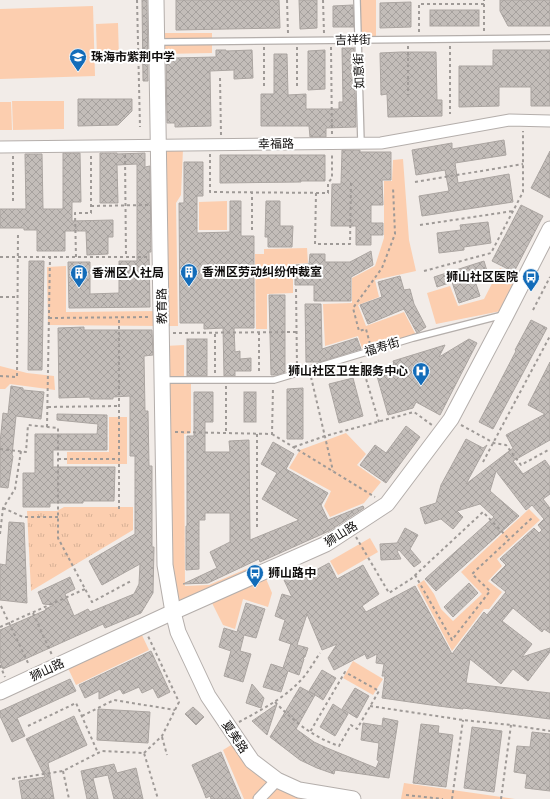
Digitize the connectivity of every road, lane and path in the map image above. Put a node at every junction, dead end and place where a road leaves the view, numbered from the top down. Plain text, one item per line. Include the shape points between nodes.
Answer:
1 (137, 0) edge
2 (156, 0) edge
3 (287, 0) edge
4 (323, 0) edge
5 (357, 0) edge
6 (436, 0) edge
7 (484, 0) edge
8 (436, 4) junction
9 (484, 4) junction
10 (550, 38) edge
11 (408, 39) junction
12 (419, 39) junction
13 (450, 39) junction
14 (483, 39) junction
15 (264, 40) junction
16 (288, 40) junction
17 (297, 40) junction
18 (324, 40) junction
19 (330, 40) junction
20 (358, 40) junction
21 (157, 42) junction
22 (220, 78) dead end
23 (264, 88) dead end
24 (297, 88) dead end
25 (408, 95) dead end
26 (450, 114) dead end
27 (523, 120) junction
28 (550, 120) edge
29 (140, 127) dead end
30 (332, 143) junction
31 (361, 143) junction
32 (159, 145) junction
33 (215, 145) junction
34 (91, 146) junction
35 (125, 146) junction
36 (0, 147) edge
37 (13, 147) junction
38 (523, 164) junction
39 (351, 181) dead end
40 (415, 182) dead end
41 (393, 187) dead end
42 (252, 192) junction
43 (316, 193) junction
44 (13, 201) dead end
45 (125, 205) junction
46 (160, 205) junction
47 (91, 206) junction
48 (513, 211) junction
49 (420, 225) dead end
50 (550, 228) edge
51 (252, 230) dead end
52 (18, 233) dead end
53 (0, 257) edge
54 (18, 257) junction
55 (50, 257) junction
56 (76, 257) junction
57 (126, 257) junction
58 (161, 257) junction
59 (424, 271) dead end
60 (550, 277) edge
61 (296, 290) dead end
62 (0, 297) edge
63 (17, 297) junction
64 (533, 310) dead end
65 (506, 315) junction
66 (162, 317) junction
67 (49, 318) junction
68 (119, 318) junction
69 (215, 332) junction
70 (259, 332) junction
71 (297, 332) junction
72 (162, 333) junction
73 (550, 336) edge
74 (372, 350) junction
75 (359, 355) junction
76 (309, 370) junction
77 (297, 373) junction
78 (0, 376) edge
79 (163, 380) junction
80 (215, 380) junction
81 (226, 380) junction
82 (260, 380) junction
83 (274, 380) junction
84 (119, 406) junction
85 (48, 407) junction
86 (451, 419) junction
87 (379, 422) junction
88 (47, 427) junction
89 (163, 432) junction
90 (441, 432) junction
91 (226, 433) junction
92 (257, 434) junction
93 (272, 434) junction
94 (325, 436) junction
95 (494, 443) junction
96 (294, 448) junction
97 (0, 449) edge
98 (550, 449) edge
99 (21, 452) junction
100 (58, 459) junction
101 (119, 459) junction
102 (483, 462) dead end
103 (333, 471) junction
104 (387, 504) junction
105 (3, 508) junction
106 (119, 509) dead end
107 (58, 517) junction
108 (533, 517) dead end
109 (257, 528) dead end
110 (351, 528) junction
111 (0, 534) edge
112 (509, 539) junction
113 (415, 575) junction
114 (131, 581) dead end
115 (85, 589) junction
116 (1, 606) dead end
117 (33, 612) junction
118 (173, 612) junction
119 (9, 623) junction
120 (143, 626) junction
121 (0, 627) edge
122 (320, 653) dead end
123 (57, 666) junction
124 (34, 676) junction
125 (0, 692) edge
126 (275, 702) junction
127 (370, 706) junction
128 (175, 710) junction
129 (82, 716) junction
130 (463, 720) junction
131 (511, 725) junction
132 (28, 726) dead end
133 (230, 728) junction
134 (550, 731) edge
135 (310, 732) junction
136 (162, 736) junction
137 (98, 753) junction
138 (144, 753) junction
139 (167, 755) dead end
140 (63, 771) junction
141 (12, 779) dead end
142 (277, 780) junction
143 (406, 794) dead end
144 (69, 799) edge
145 (158, 799) edge
146 (259, 799) edge
147 (353, 799) edge
148 (443, 799) edge
149 (452, 799) edge
150 (501, 799) edge

1 - 29 path
2 - 21 street, 教育路
3 - 16 path
4 - 18 path
5 - 20 lane, 如意街
6 - 8 path
7 - 9 path
8 - 9 path
8 - 12 path via 419,4
9 - 14 path
10 - 14 lane, 吉祥街
11 - 12 lane, 吉祥街
11 - 20 lane, 吉祥街
11 - 25 path
12 - 13 lane, 吉祥街
13 - 14 lane, 吉祥街
13 - 26 path
15 - 16 lane, 吉祥街
15 - 21 lane, 吉祥街
15 - 23 path
16 - 17 lane, 吉祥街
17 - 18 lane, 吉祥街
17 - 24 path
18 - 19 lane, 吉祥街
19 - 20 lane, 吉祥街
19 - 30 path
20 - 31 lane, 如意街
21 - 32 street, 教育路
22 - 33 path
27 - 28 street, 幸福路
27 - 31 street, 幸福路 via 510,120 381,143
27 - 38 path
30 - 31 street, 幸福路
30 - 33 street, 幸福路
30 - 43 path via 332,178 328,183 328,193
32 - 33 street, 幸福路
32 - 35 street, 幸福路
32 - 46 street, 教育路
33 - 42 path via 210,192
34 - 35 street, 幸福路
34 - 37 street, 幸福路
34 - 47 path
35 - 45 path
36 - 37 street, 幸福路
37 - 44 path
38 - 40 path
38 - 48 path via 523,192
39 - 43 path via 350,244 315,244
41 - 74 path via 395,234 382,268 353,308 360,331 366,329
42 - 43 path
42 - 51 path
45 - 46 path
45 - 47 path
45 - 57 path
46 - 58 street, 教育路
47 - 56 path via 91,213 75,213
48 - 49 path
48 - 59 path via 491,253
50 - 65 street, 狮山路
52 - 54 path
53 - 54 path
54 - 55 path
54 - 63 path
55 - 56 path
55 - 67 path
56 - 57 path
57 - 58 path
58 - 66 street, 教育路
60 - 64 path
61 - 71 path
62 - 63 path
63 - 78 path via 17,377
65 - 74 lane, 福寿街
65 - 86 street, 狮山路
66 - 68 path
66 - 72 street, 教育路
67 - 68 path
67 - 85 path
68 - 84 path
69 - 70 path
69 - 72 path
69 - 80 path
70 - 71 path
70 - 82 path
71 - 77 path
72 - 79 street, 教育路
73 - 95 path
74 - 75 lane, 福寿街
75 - 76 lane, 福寿街
75 - 87 path
76 - 77 lane, 福寿街
76 - 94 path
77 - 83 lane, 福寿街
79 - 80 lane, 福寿街
79 - 89 street, 教育路
80 - 81 lane, 福寿街
81 - 82 lane, 福寿街
81 - 91 path
82 - 83 lane, 福寿街
83 - 93 path
84 - 85 path
84 - 101 path
85 - 88 path
86 - 90 street, 狮山路
86 - 95 path
87 - 90 path via 414,412
87 - 94 path
88 - 99 path via 28,425 26,452
88 - 100 path via 58,428
89 - 91 path
89 - 118 street, 教育路 via 165,565
90 - 104 street, 狮山路
91 - 92 path
92 - 93 path
92 - 109 path
93 - 96 path
94 - 96 path
94 - 103 path
95 - 98 path via 506,445 521,465
95 - 102 path
96 - 103 path
97 - 99 path
99 - 105 path via 15,489
100 - 101 path
100 - 107 path
101 - 106 path
103 - 104 path
104 - 110 street, 狮山路
105 - 107 path via 24,517
105 - 111 path
107 - 115 path via 58,538
108 - 112 path
110 - 113 path via 389,593
110 - 118 street, 狮山路 via 326,544
112 - 113 path via 483,512
112 - 113 path via 472,574 490,592 452,640
114 - 115 path via 92,602
115 - 117 path
116 - 119 path
117 - 119 path
117 - 123 path
118 - 120 street, 狮山路
118 - 133 street, 夏美路 via 178,632 208,696
119 - 121 path
119 - 124 path
120 - 123 street, 狮山路
120 - 128 path via 179,702
122 - 126 path via 302,680
123 - 124 street, 狮山路
124 - 125 street, 狮山路
126 - 133 path
126 - 135 path
127 - 130 path
127 - 135 path via 357,728 351,725 339,746
127 - 135 path via 379,691 345,672
128 - 129 path via 114,700
128 - 136 path
129 - 132 path via 76,703
129 - 137 path
130 - 131 path
130 - 149 path
131 - 134 path
131 - 150 path
133 - 142 street, 夏美路 via 252,762
136 - 138 path
136 - 139 path
137 - 138 path via 102,750
137 - 140 path
138 - 145 path
140 - 141 path
140 - 144 path
142 - 146 street
142 - 147 street, 夏美路 via 299,790
143 - 148 path

